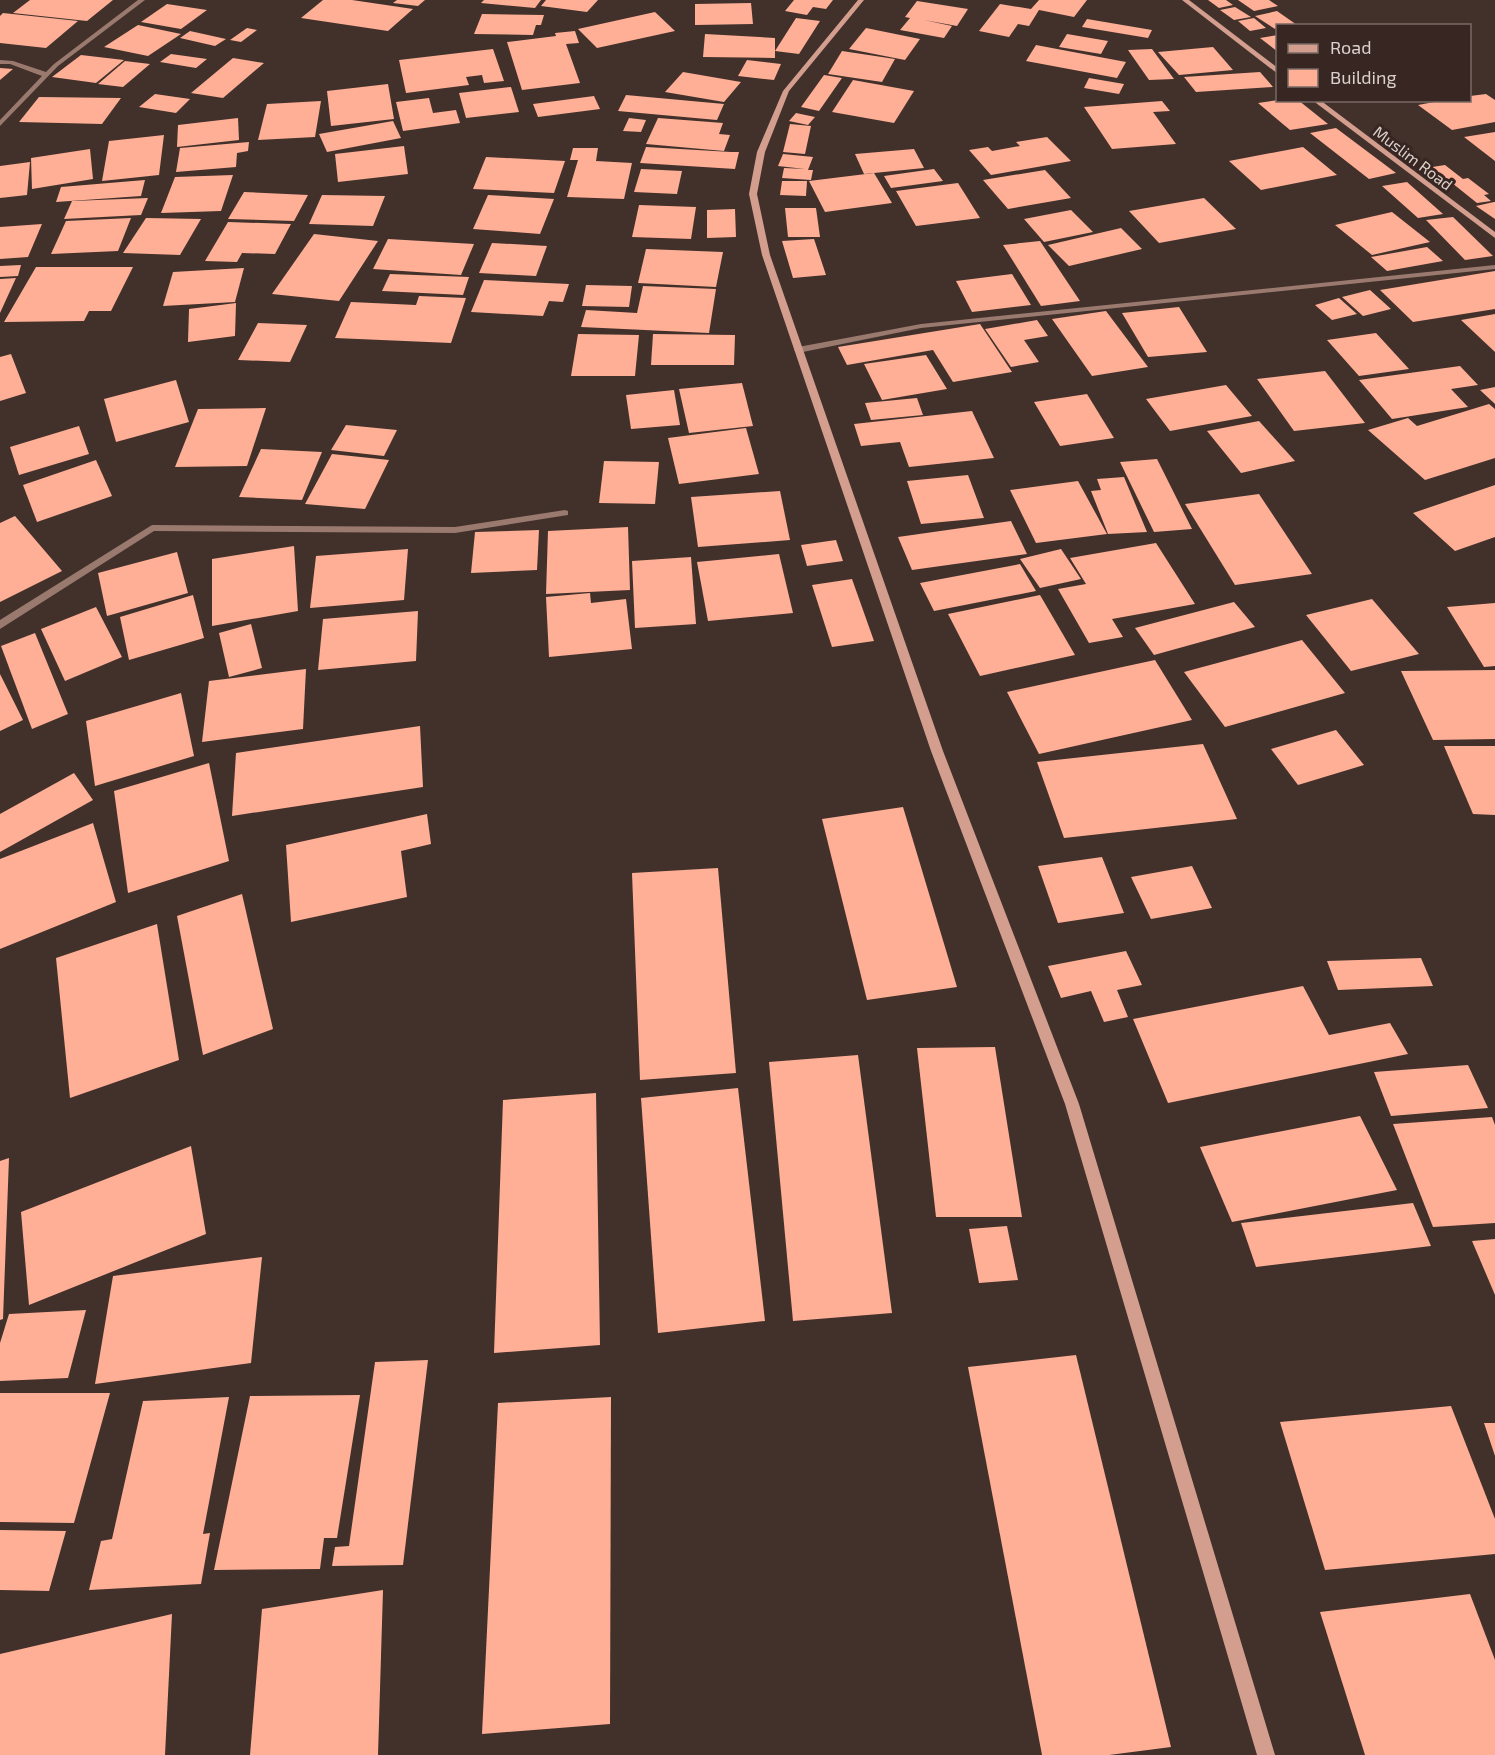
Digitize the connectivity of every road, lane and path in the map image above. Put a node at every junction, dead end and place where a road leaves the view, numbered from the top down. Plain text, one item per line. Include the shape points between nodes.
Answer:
1 (142, 0) edge
2 (861, 0) edge
3 (1185, 0) edge
4 (0, 62) edge
5 (1276, 70) edge
6 (47, 75) junction
7 (1318, 102) edge
8 (0, 124) edge
9 (1495, 236) edge
10 (1495, 267) edge
11 (798, 350) junction
12 (565, 513) dead end
13 (0, 625) edge
14 (1266, 1755) edge

1 - 6 street
2 - 11 street via 786,91 762,152 753,194 766,255
3 - 5 street
4 - 6 street
6 - 8 street
7 - 9 street, Muslim Road
10 - 11 street via 921,326
11 - 14 street via 937,751 1072,1104
12 - 13 street via 455,530 152,528

